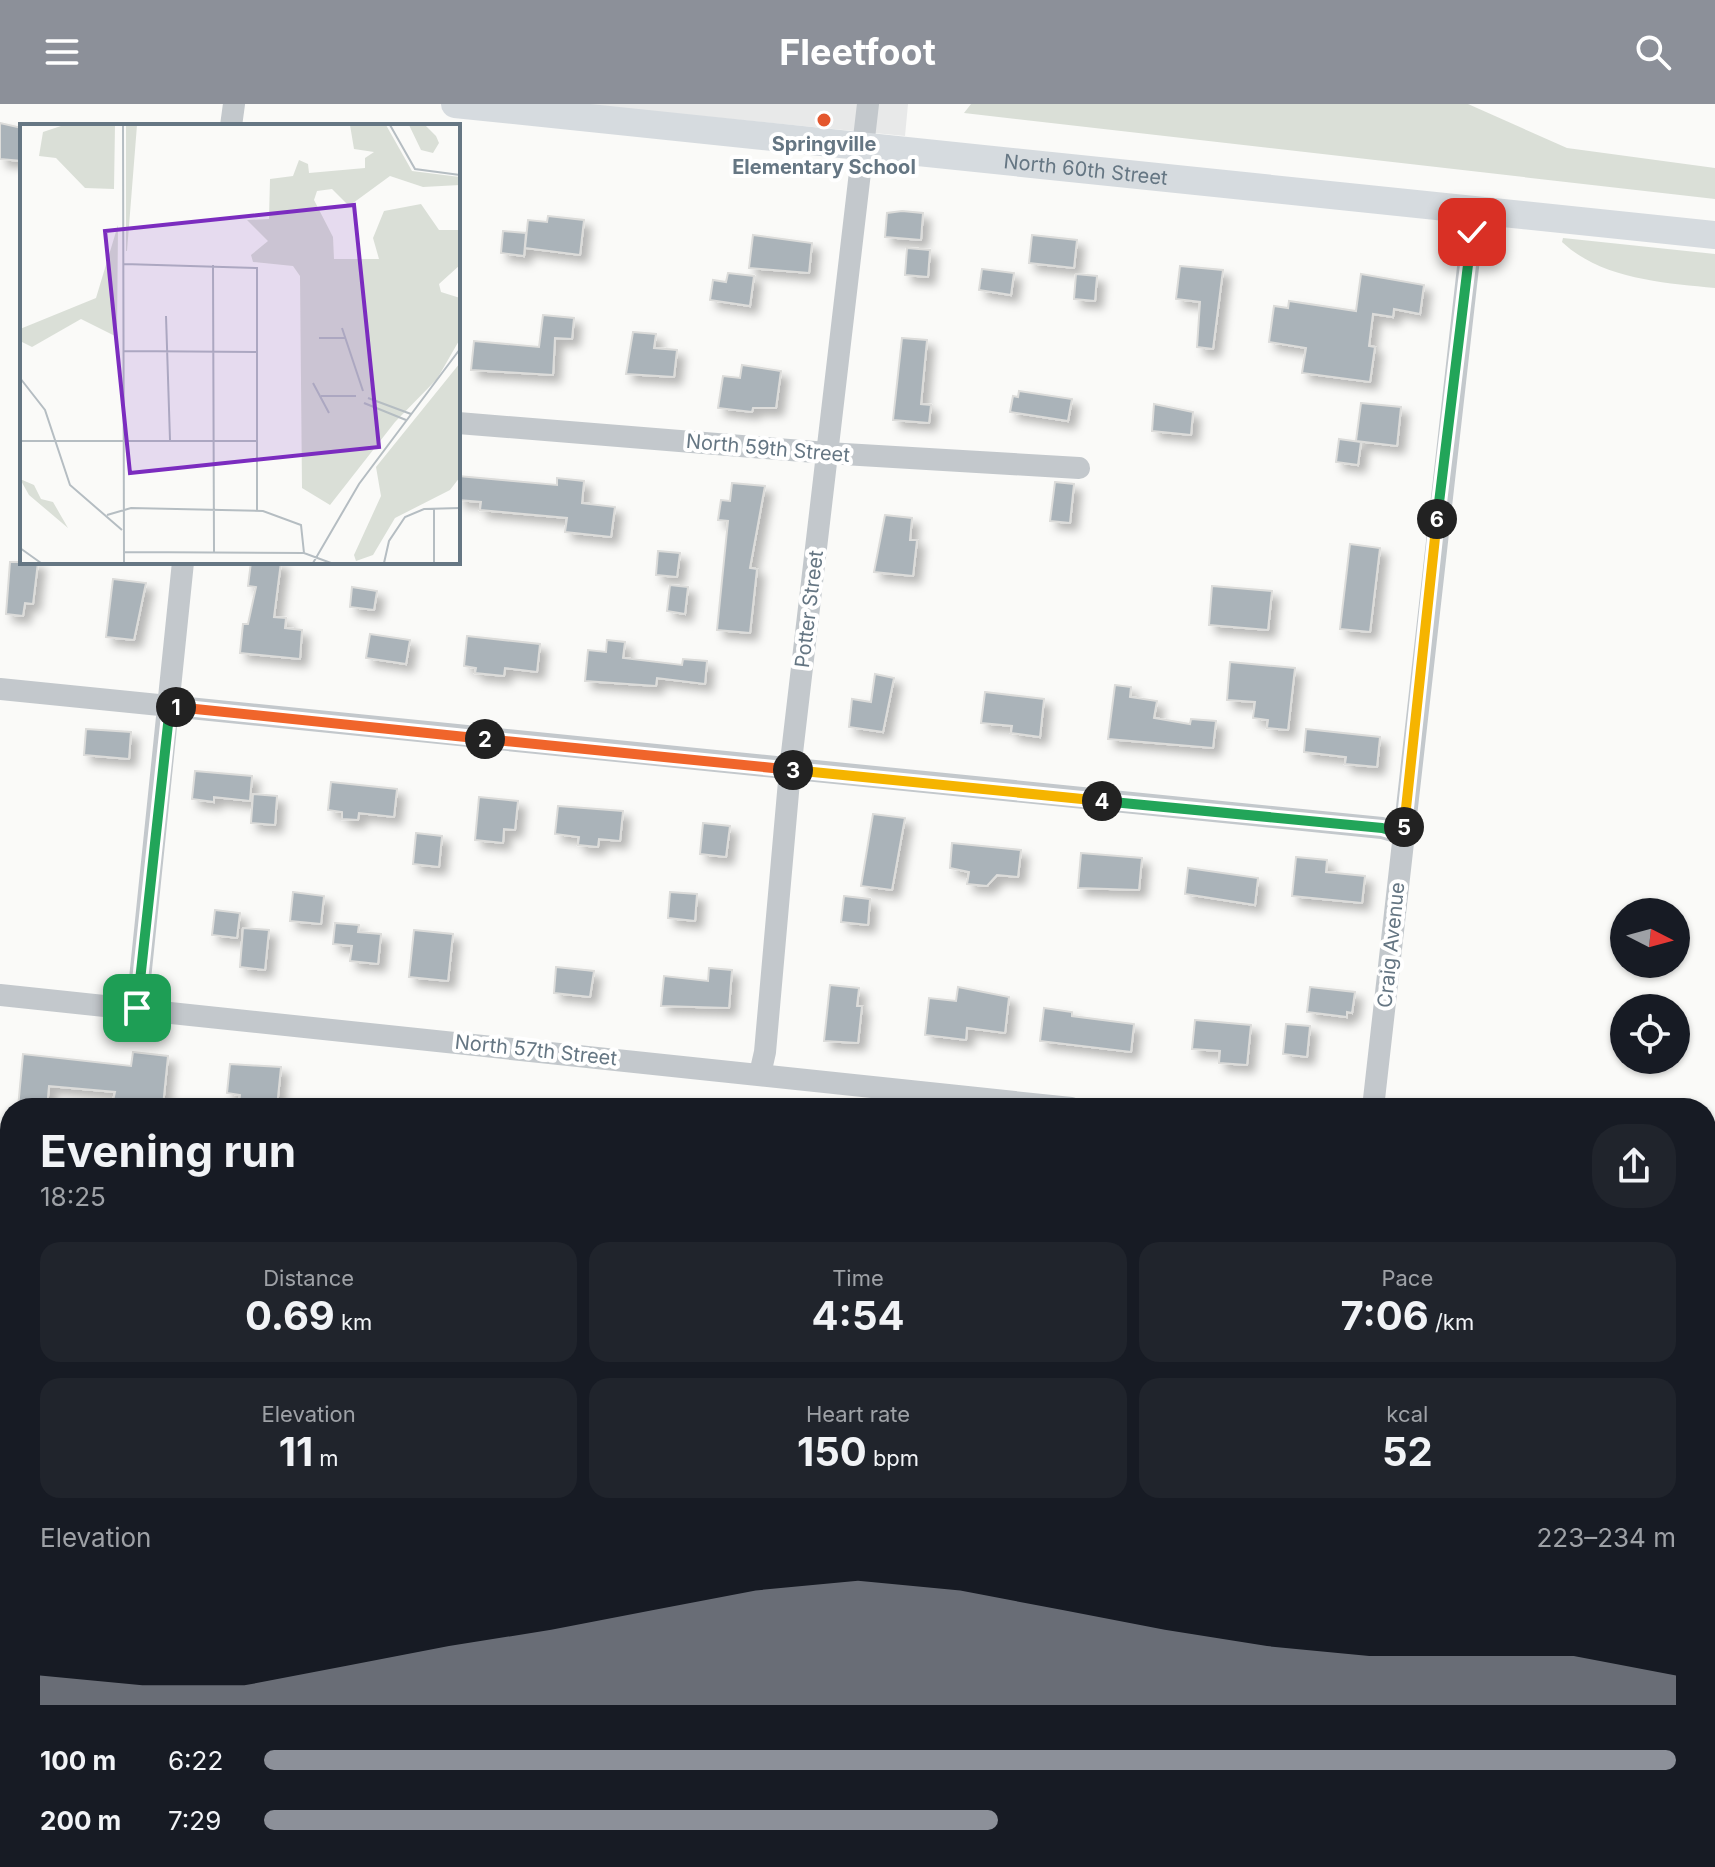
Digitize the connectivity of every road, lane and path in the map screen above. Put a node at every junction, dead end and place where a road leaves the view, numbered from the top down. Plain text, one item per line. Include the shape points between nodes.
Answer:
1 (234, 104) edge
2 (455, 104) edge
3 (868, 104) edge
4 (574, 110) edge
5 (231, 124) edge
6 (863, 145) junction
7 (1470, 210) junction
8 (1715, 235) edge
9 (460, 423) edge
10 (827, 453) junction
11 (1079, 468) dead end
12 (183, 564) edge
13 (0, 689) edge
14 (170, 706) junction
15 (790, 770) junction
16 (1403, 834) junction
17 (0, 995) edge
18 (137, 1008) junction
19 (760, 1074) junction
20 (980, 1098) edge
21 (1374, 1098) edge

1 - 5 street
2 - 4 main road, North 60th Street
3 - 6 street, Potter Street
4 - 6 main road, North 60th Street
6 - 7 main road, North 60th Street
6 - 10 street, Potter Street
7 - 8 main road, North 60th Street
7 - 16 street, Craig Avenue via 1472,232
9 - 10 street, North 59th Street
10 - 11 street, North 59th Street
10 - 15 street, Potter Street
12 - 14 street
13 - 14 street
14 - 15 street
14 - 18 street
15 - 16 street
15 - 19 street, Potter Street
16 - 21 street, Craig Avenue
17 - 18 street, North 57th Street
18 - 19 street, North 57th Street
19 - 20 street, North 57th Street

